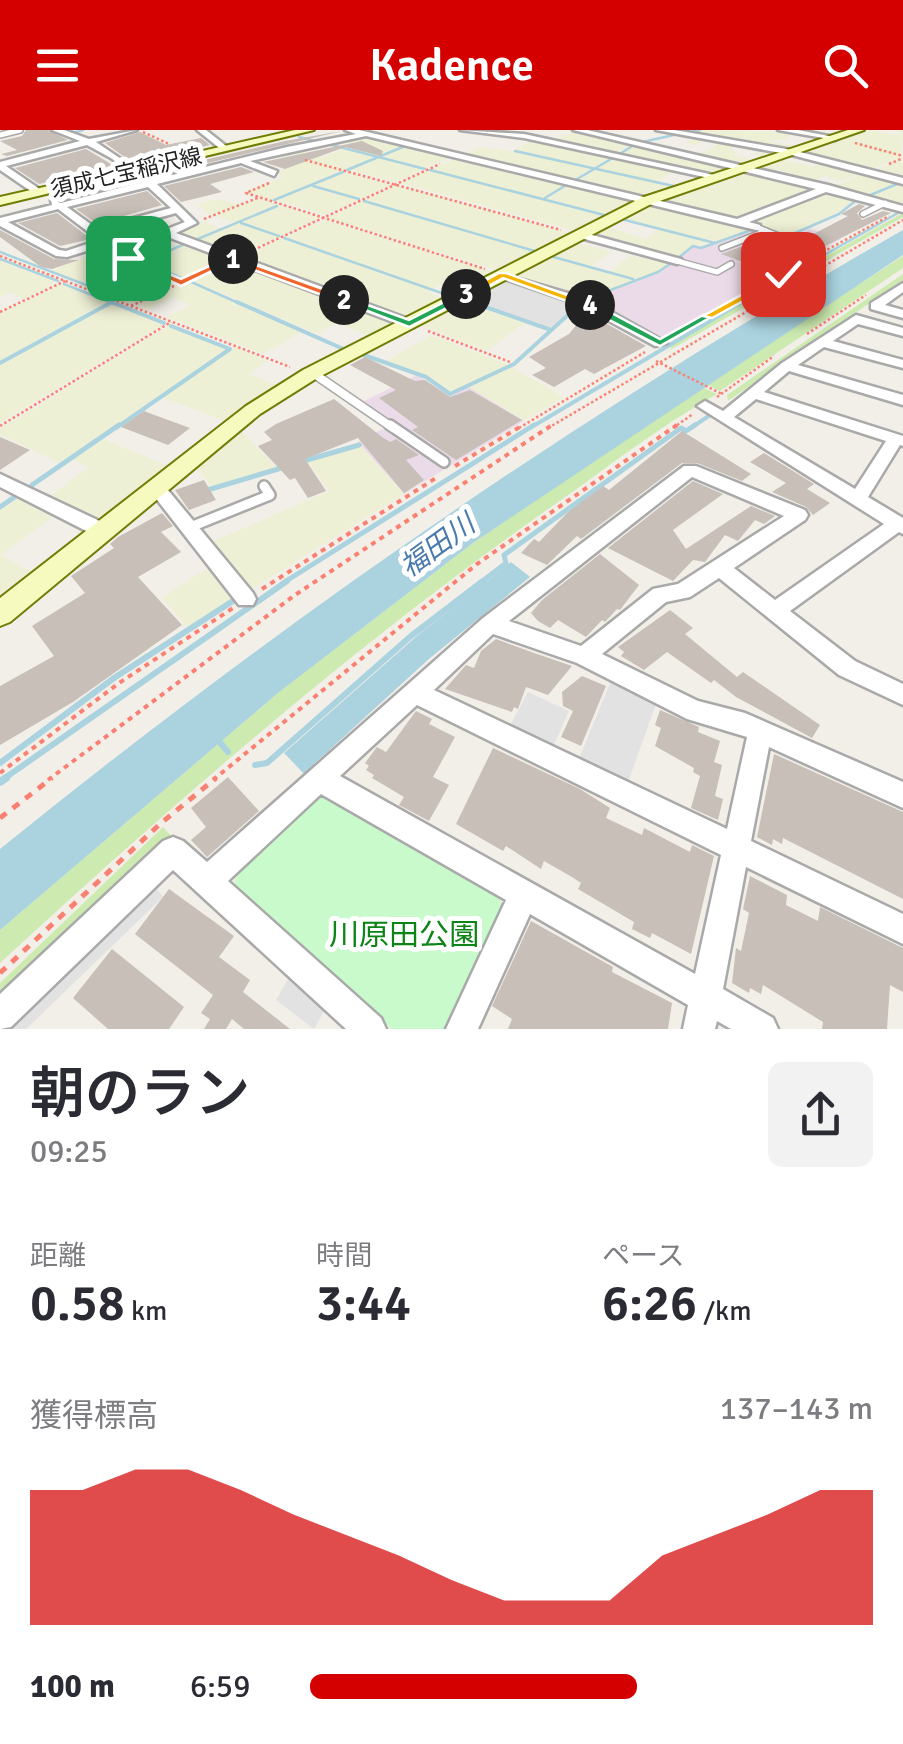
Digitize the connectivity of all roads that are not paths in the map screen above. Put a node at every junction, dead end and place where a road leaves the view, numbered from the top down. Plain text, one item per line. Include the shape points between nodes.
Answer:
1 (20, 130) edge
2 (56, 130) edge
3 (136, 130) edge
4 (201, 130) edge
5 (310, 130) edge
6 (348, 130) edge
7 (387, 130) edge
8 (464, 130) edge
9 (577, 130) edge
10 (660, 130) edge
11 (782, 130) edge
12 (859, 130) edge
13 (605, 132) edge
14 (674, 132) edge
15 (365, 134) junction
16 (0, 135) edge
17 (489, 137) edge
18 (835, 138) junction
19 (92, 140) junction
20 (636, 142) junction
21 (226, 150) junction
22 (275, 152) junction
23 (792, 153) junction
24 (457, 156) junction
25 (296, 157) road end
26 (240, 160) junction
27 (0, 165) edge
28 (745, 168) junction
29 (138, 170) junction
30 (274, 173) road end
31 (718, 177) junction
32 (903, 181) edge
33 (150, 182) junction
34 (828, 188) junction
35 (39, 192) junction
36 (0, 201) edge
37 (646, 201) junction
38 (885, 203) junction
39 (58, 205) junction
40 (178, 210) junction
41 (902, 210) edge
42 (864, 214) dead end
43 (0, 221) edge
44 (737, 223) junction
45 (761, 229) junction
46 (93, 232) junction
47 (581, 235) junction
48 (106, 241) junction
49 (722, 248) dead end
50 (811, 249) dead end
51 (677, 261) joint
52 (731, 264) dead end
53 (141, 265) road end
54 (503, 275) junction
55 (903, 287) edge
56 (903, 314) edge
57 (409, 324) junction
58 (903, 332) edge
59 (823, 342) junction
60 (660, 343) road end
61 (903, 364) edge
62 (787, 366) junction
63 (312, 374) junction
64 (754, 394) junction
65 (712, 399) road end
66 (903, 400) edge
67 (724, 418) junction
68 (899, 440) edge
69 (444, 462) dead end
70 (0, 480) edge
71 (264, 486) dead end
72 (157, 488) junction
73 (857, 500) junction
74 (900, 525) edge
75 (188, 528) junction
76 (103, 531) junction
77 (719, 567) junction
78 (246, 600) road end
79 (775, 612) junction
80 (0, 614) edge
81 (490, 624) junction
82 (584, 656) junction
83 (413, 691) junction
84 (903, 696) edge
85 (760, 732) junction
86 (320, 779) junction
87 (903, 795) edge
88 (736, 848) junction
89 (208, 880) junction
90 (523, 896) junction
91 (903, 929) edge
92 (706, 996) junction
93 (0, 1016) edge
94 (370, 1029) edge
95 (462, 1029) edge
96 (699, 1029) edge
97 (762, 1029) edge

1 - 16 lane
2 - 19 street
3 - 19 street
4 - 21 street
5 - 21 street, 須成七宝稲沢線
6 - 15 street
7 - 15 street
8 - 17 street
9 - 13 street
10 - 14 street
11 - 18 street
12 - 18 street
13 - 20 street
14 - 20 street
14 - 23 street
15 - 22 street
15 - 24 street
17 - 24 street
17 - 31 street via 524,136
18 - 23 street
19 - 27 street
19 - 29 street
20 - 28 street
21 - 29 street, 須成七宝稲沢線
22 - 25 street
22 - 26 street
23 - 28 street
23 - 32 street
24 - 37 street
26 - 30 street
26 - 33 street
27 - 35 street
28 - 31 street
28 - 34 street
29 - 33 street
29 - 35 street, 須成七宝稲沢線
31 - 37 street
33 - 39 street
33 - 40 street
34 - 38 street
34 - 44 street
35 - 36 street, 須成七宝稲沢線
35 - 39 street
37 - 44 street
37 - 47 street
38 - 41 street
38 - 42 lane
39 - 43 street
39 - 46 street
40 - 46 street
40 - 57 street via 190,224 169,234
43 - 48 street via 56,252
44 - 45 street
45 - 49 lane
45 - 50 lane
46 - 48 street
47 - 51 street
47 - 54 street
48 - 53 street
51 - 52 lane via 716,272
54 - 57 street
54 - 60 street via 584,302
55 - 56 street via 875,306
57 - 63 street
58 - 59 street via 856,319
59 - 61 street
59 - 62 street
62 - 64 street
62 - 66 street
63 - 69 lane
63 - 72 street via 253,410
64 - 67 street
64 - 68 street
65 - 67 street
67 - 73 street
68 - 73 street
70 - 76 street
71 - 75 lane via 270,494
72 - 75 street
72 - 76 street
73 - 74 street
74 - 79 street
75 - 78 street
76 - 80 street
77 - 79 street
77 - 81 street via 799,515 690,470
77 - 82 street via 683,592 660,595
79 - 84 street via 847,668
81 - 82 street
81 - 83 street
82 - 85 street via 696,711
83 - 86 street
83 - 88 street
85 - 87 street
85 - 88 street
86 - 89 street
86 - 90 street
88 - 91 street
88 - 92 street
89 - 93 street via 173,851
89 - 94 street
90 - 92 street
90 - 95 street
92 - 96 street
92 - 97 street

